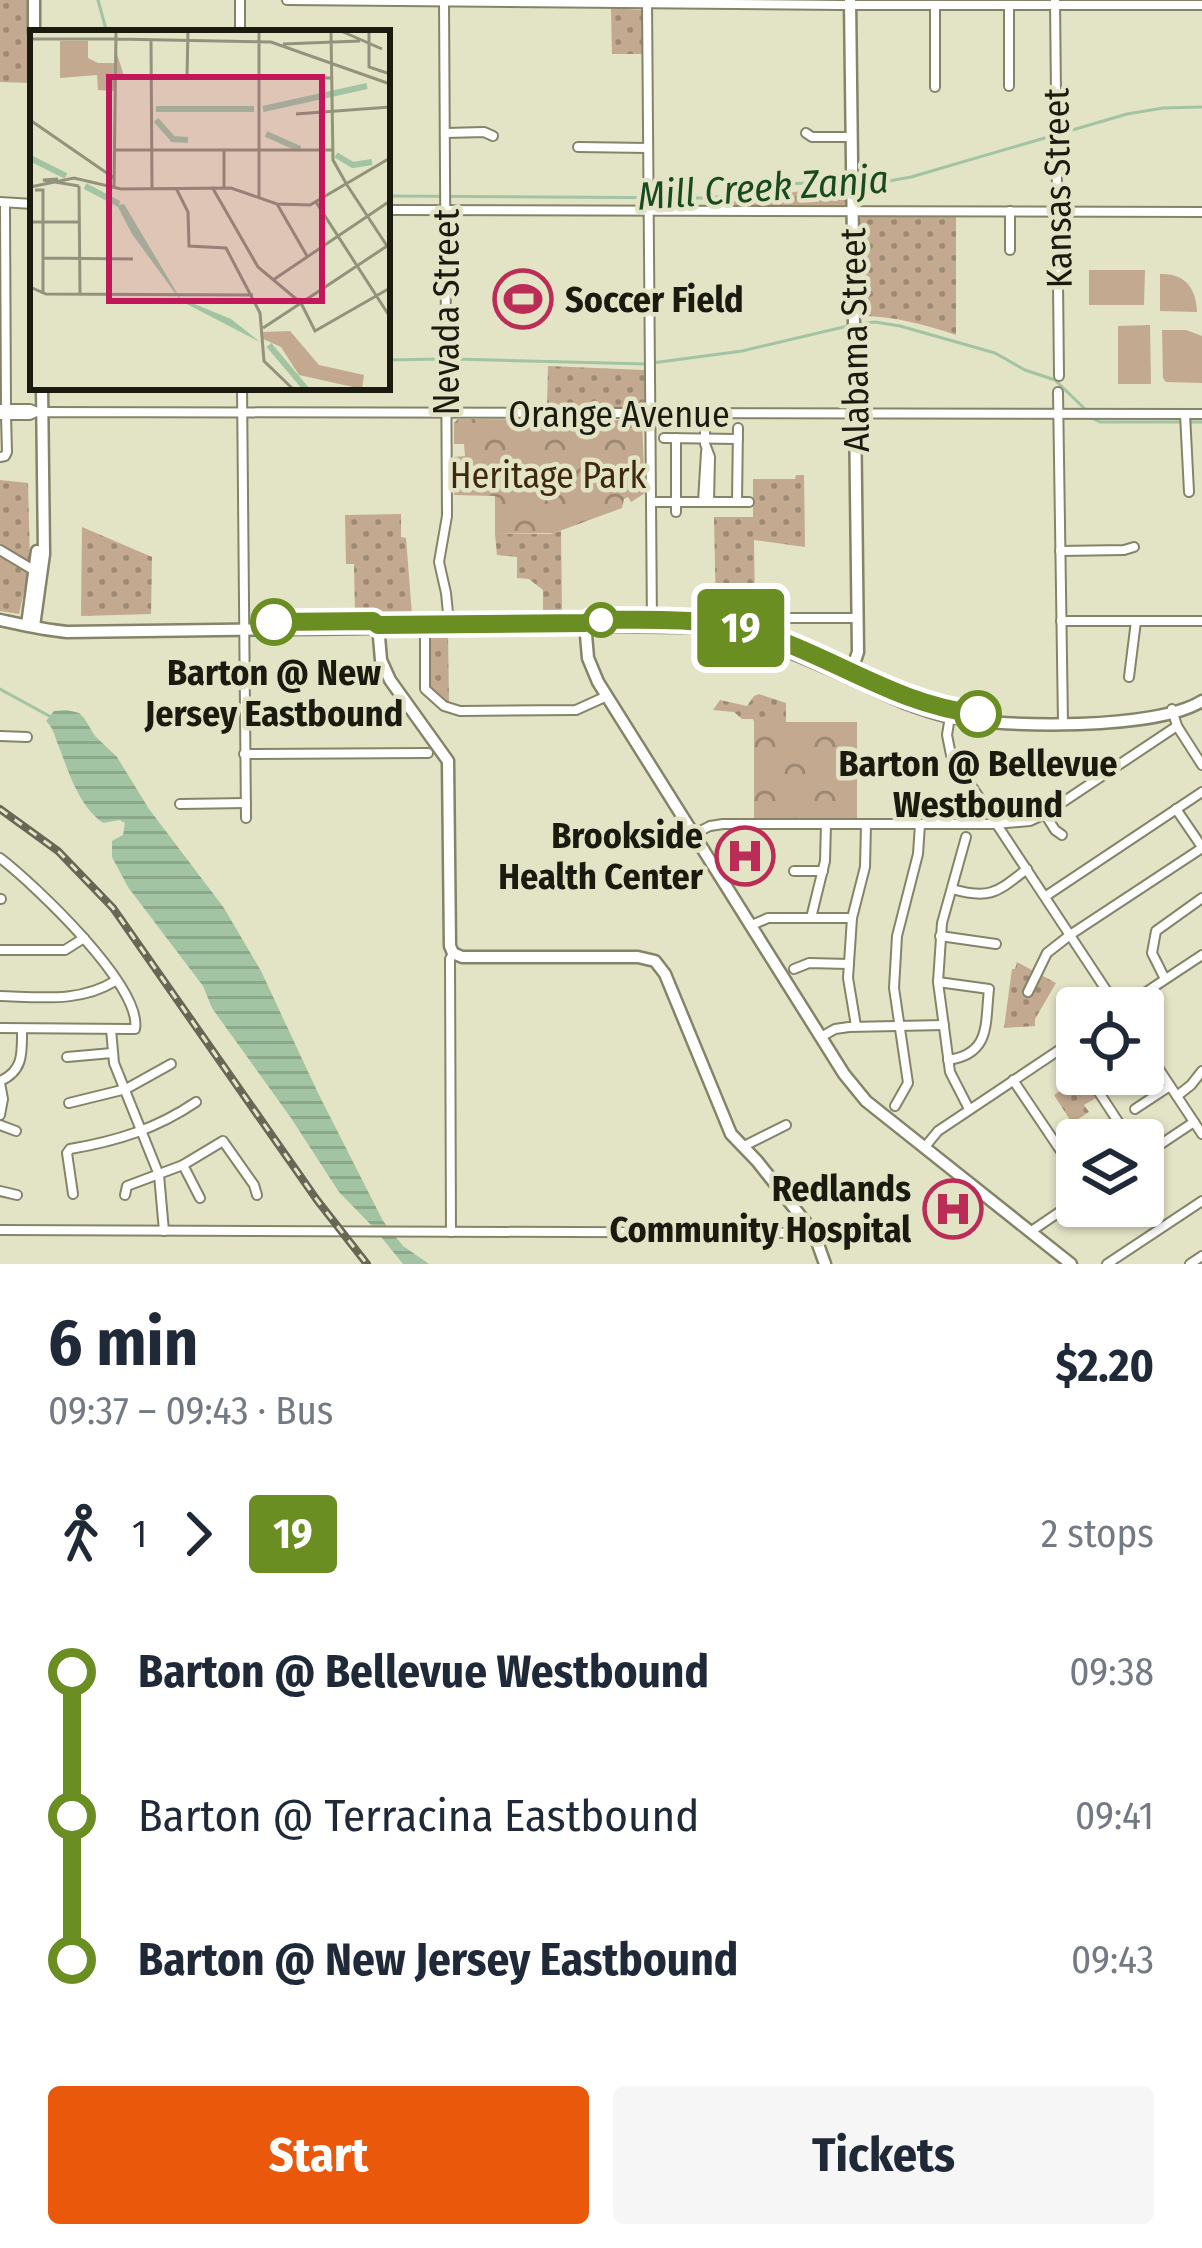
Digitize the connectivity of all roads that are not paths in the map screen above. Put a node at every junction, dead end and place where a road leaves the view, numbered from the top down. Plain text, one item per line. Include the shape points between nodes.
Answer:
1 (240, 0) edge
2 (287, 0) edge
3 (444, 1) edge
4 (647, 2) edge
5 (850, 3) edge
6 (1055, 3) edge
7 (1202, 4) edge
8 (935, 5) junction
9 (1009, 5) junction
10 (241, 30) edge
11 (1009, 86) dead end
12 (935, 87) dead end
13 (446, 133) junction
14 (806, 134) dead end
15 (494, 136) dead end
16 (852, 136) junction
17 (578, 147) dead end
18 (648, 148) junction
19 (445, 202) junction
20 (2, 205) edge
21 (648, 209) junction
22 (390, 210) edge
23 (852, 211) junction
24 (1010, 211) junction
25 (1057, 211) junction
26 (1202, 212) edge
27 (1010, 250) dead end
28 (3, 325) edge
29 (3, 369) edge
30 (1059, 376) dead end
31 (39, 390) edge
32 (242, 390) edge
33 (1058, 392) dead end
34 (3, 412) edge
35 (39, 412) junction
36 (242, 412) junction
37 (446, 413) junction
38 (650, 414) junction
39 (705, 414) junction
40 (854, 414) junction
41 (1059, 414) junction
42 (1185, 414) junction
43 (1202, 414) edge
44 (664, 438) dead end
45 (676, 438) junction
46 (705, 438) junction
47 (3, 456) edge
48 (1189, 492) dead end
49 (651, 502) junction
50 (706, 502) junction
51 (737, 502) junction
52 (749, 502) dead end
53 (676, 507) junction
54 (40, 532) junction
55 (1134, 547) dead end
56 (0, 550) edge
57 (1060, 550) junction
58 (35, 571) junction
59 (763, 618) dead end
60 (857, 618) junction
61 (0, 620) edge
62 (1202, 620) edge
63 (1061, 621) junction
64 (1136, 621) junction
65 (425, 623) junction
66 (449, 623) junction
67 (585, 623) junction
68 (652, 623) junction
69 (30, 625) junction
70 (243, 625) junction
71 (378, 625) junction
72 (850, 675) junction
73 (1129, 677) dead end
74 (607, 696) junction
75 (1199, 702) edge
76 (950, 713) junction
77 (1171, 714) junction
78 (1131, 718) junction
79 (1063, 720) junction
80 (0, 736) edge
81 (27, 737) dead end
82 (244, 754) junction
83 (428, 754) dead end
84 (1202, 765) edge
85 (1202, 792) edge
86 (246, 803) junction
87 (180, 804) dead end
88 (1176, 808) junction
89 (1045, 814) junction
90 (246, 818) dead end
91 (826, 824) junction
92 (866, 824) junction
93 (920, 824) junction
94 (995, 824) junction
95 (694, 834) junction
96 (1062, 835) dead end
97 (966, 837) dead end
98 (1202, 847) edge
99 (0, 858) edge
100 (1027, 869) junction
101 (794, 871) dead end
102 (823, 872) junction
103 (952, 889) junction
104 (1046, 896) junction
105 (1202, 898) edge
106 (811, 918) junction
107 (852, 918) junction
108 (752, 925) junction
109 (1070, 934) junction
110 (940, 936) junction
111 (84, 938) junction
112 (996, 944) dead end
113 (0, 950) edge
114 (453, 953) junction
115 (1202, 955) edge
116 (849, 964) junction
117 (794, 968) dead end
118 (1165, 979) junction
119 (116, 981) junction
120 (938, 982) junction
121 (1106, 987) edge
122 (1153, 987) edge
123 (1028, 992) dead end
124 (0, 997) edge
125 (944, 1024) junction
126 (901, 1026) junction
127 (856, 1027) junction
128 (0, 1028) edge
129 (22, 1028) junction
130 (111, 1029) junction
131 (821, 1037) junction
132 (112, 1052) junction
133 (1056, 1052) edge
134 (67, 1057) dead end
135 (948, 1060) junction
136 (171, 1064) dead end
137 (1202, 1071) edge
138 (1164, 1079) edge
139 (1013, 1080) junction
140 (0, 1082) edge
141 (1170, 1086) junction
142 (126, 1089) junction
143 (1177, 1096) junction
144 (196, 1102) dead end
145 (69, 1103) dead end
146 (895, 1106) dead end
147 (969, 1109) junction
148 (1135, 1109) dead end
149 (0, 1115) edge
150 (1194, 1122) junction
151 (0, 1125) edge
152 (786, 1125) dead end
153 (16, 1131) dead end
154 (143, 1132) junction
155 (1202, 1134) edge
156 (1164, 1142) edge
157 (1056, 1144) edge
158 (742, 1147) junction
159 (924, 1148) junction
160 (184, 1165) junction
161 (159, 1175) junction
162 (0, 1192) edge
163 (73, 1194) dead end
164 (17, 1195) dead end
165 (125, 1195) dead end
166 (257, 1196) dead end
167 (200, 1198) dead end
168 (1202, 1201) edge
169 (1056, 1215) edge
170 (0, 1230) edge
171 (164, 1231) junction
172 (451, 1232) junction
173 (1030, 1232) junction
174 (814, 1233) junction
175 (1202, 1256) edge
176 (826, 1264) edge
177 (1071, 1264) edge
178 (1106, 1264) edge
179 (1190, 1264) edge

1 - 10 street
2 - 3 street
3 - 4 street
3 - 13 street, Nevada Street
4 - 5 street
4 - 18 street
5 - 8 street
5 - 16 main road, Alabama Street
6 - 7 street
6 - 9 street
6 - 25 street, Kansas Street
8 - 9 street
8 - 12 street
9 - 11 street
13 - 15 street
13 - 19 street, Nevada Street
14 - 16 street
16 - 23 main road, Alabama Street
17 - 18 street
18 - 21 street
19 - 21 street
19 - 22 street
19 - 37 street, Nevada Street
20 - 28 street
21 - 23 street
21 - 38 street
23 - 24 street
23 - 40 main road, Alabama Street
24 - 25 street
24 - 27 street
25 - 26 street
25 - 30 street, Kansas Street
28 - 29 street
29 - 34 street
31 - 35 main road
32 - 36 street
33 - 41 street
34 - 35 street, Orange Avenue
34 - 47 street
35 - 36 street, Orange Avenue
35 - 54 main road
36 - 37 street, Orange Avenue
36 - 70 street
37 - 38 street, Orange Avenue
37 - 66 street, Nevada Street via 439,562
38 - 39 street, Orange Avenue
38 - 49 street
39 - 40 street, Orange Avenue
39 - 46 street
40 - 41 street, Orange Avenue
40 - 60 main road, Alabama Street
41 - 42 street, Orange Avenue
41 - 57 street
42 - 43 street, Orange Avenue
42 - 48 street
44 - 45 street
45 - 46 street
45 - 53 street
46 - 50 street
46 - 51 street via 738,433
49 - 53 street
49 - 68 street
50 - 51 street
50 - 53 street
51 - 52 street
54 - 58 main road
54 - 69 main road via 44,563
55 - 57 street
56 - 58 street
57 - 63 street
58 - 69 main road
59 - 60 street
60 - 72 main road, Alabama Street
61 - 69 main road
62 - 64 street
63 - 64 street
63 - 79 street
64 - 73 street
65 - 66 main road
65 - 71 main road
65 - 74 street via 425,688 452,709 576,710
66 - 67 main road
67 - 68 main road
67 - 74 main road via 588,658
68 - 72 main road via 724,627
69 - 70 main road via 67,632
70 - 71 main road
70 - 82 street
71 - 114 main road via 390,680 448,761
72 - 76 main road via 905,703
74 - 95 main road
75 - 77 main road
76 - 79 main road
76 - 94 street via 951,755
77 - 78 main road
77 - 78 main road
77 - 84 street
77 - 89 street
78 - 79 main road
80 - 81 street
82 - 83 street
82 - 86 street
85 - 88 street
86 - 87 street
86 - 90 street
88 - 98 street
88 - 104 street
89 - 94 street
89 - 96 street
91 - 92 street
91 - 95 street via 718,824
91 - 102 street
92 - 93 street
92 - 107 street
93 - 94 street
93 - 126 street via 897,936
94 - 100 street
95 - 108 main road
97 - 103 street
98 - 109 street
99 - 111 street
100 - 103 street via 993,894
100 - 104 street
101 - 102 street
102 - 106 street
103 - 110 street
104 - 109 street
105 - 118 street via 1156,931 1152,953
106 - 107 street
106 - 108 street
107 - 116 street
108 - 131 main road
109 - 121 street
109 - 123 street via 1045,955
110 - 112 street
110 - 120 street
111 - 113 street via 65,950
111 - 119 street
114 - 158 main road via 655,961
114 - 172 street
115 - 118 street
116 - 117 street
116 - 127 street
118 - 122 street
119 - 124 street via 86,995
119 - 130 street via 138,1026
120 - 125 street
120 - 135 street via 989,989 982,1041
125 - 126 street
125 - 135 street
126 - 127 street
126 - 146 street via 908,1083
127 - 131 street
128 - 129 street
129 - 130 street
129 - 140 street via 20,1064
130 - 132 street
131 - 159 main road via 866,1101
132 - 134 street
132 - 142 street
133 - 139 street
135 - 147 street
136 - 142 street
137 - 143 street
138 - 141 street
139 - 147 street
139 - 157 street
140 - 149 street
141 - 143 street
141 - 148 street
142 - 145 street
142 - 154 street
143 - 150 street
144 - 154 street
147 - 159 street
150 - 155 street
150 - 156 street
151 - 153 street
152 - 158 street
154 - 161 street
154 - 163 street via 68,1151
158 - 174 main road
159 - 173 main road
160 - 161 street
160 - 166 street via 223,1141
160 - 167 street
161 - 165 street via 128,1186
161 - 171 street
162 - 164 street
168 - 178 street
169 - 173 street
170 - 171 street
171 - 172 street
172 - 174 street
173 - 177 main road
174 - 176 main road
175 - 179 street

